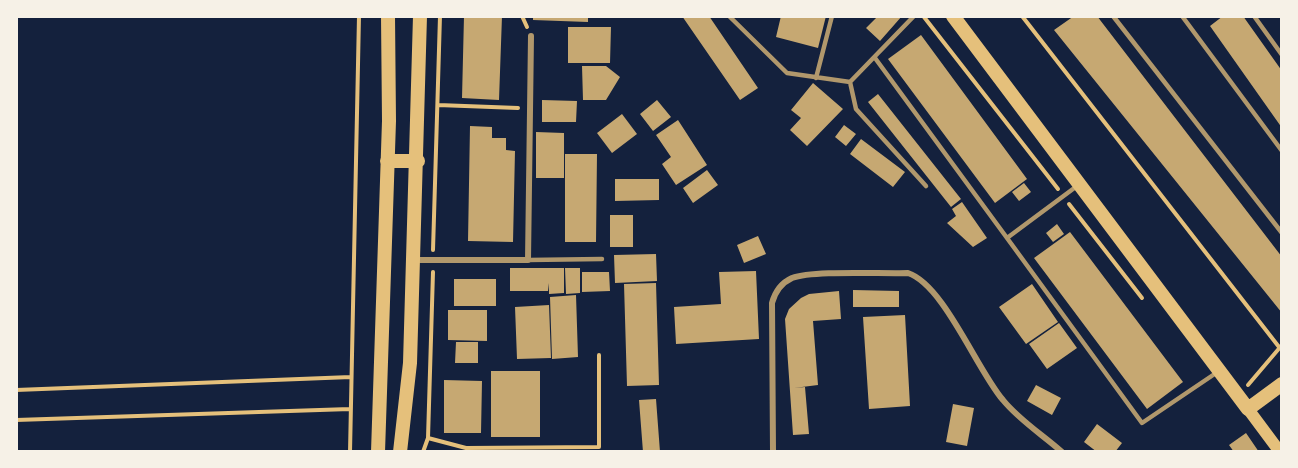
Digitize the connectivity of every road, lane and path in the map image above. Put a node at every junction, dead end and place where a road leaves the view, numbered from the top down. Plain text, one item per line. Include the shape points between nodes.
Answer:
1 (359, 16) edge
2 (388, 16) edge
3 (420, 16) edge
4 (440, 16) edge
5 (729, 16) edge
6 (832, 16) edge
7 (914, 16) edge
8 (923, 16) edge
9 (953, 16) edge
10 (1022, 16) edge
11 (1113, 16) edge
12 (1182, 16) edge
13 (1254, 16) edge
14 (531, 36) dead end
15 (1281, 55) edge
16 (875, 58) junction
17 (816, 78) junction
18 (850, 82) junction
19 (438, 105) junction
20 (530, 108) junction
21 (1281, 151) edge
22 (387, 161) junction
23 (418, 161) junction
24 (1080, 184) junction
25 (926, 186) dead end
26 (1064, 196) junction
27 (1281, 232) edge
28 (1007, 238) junction
29 (602, 259) dead end
30 (414, 260) junction
31 (433, 260) junction
32 (528, 260) junction
33 (1147, 305) dead end
34 (1280, 346) edge
35 (599, 355) dead end
36 (1219, 371) junction
37 (351, 377) junction
38 (1242, 377) dead end
39 (1281, 384) edge
40 (16, 390) edge
41 (350, 409) junction
42 (1248, 409) junction
43 (16, 420) edge
44 (428, 438) junction
45 (350, 452) edge
46 (378, 452) edge
47 (400, 452) edge
48 (423, 452) edge
49 (774, 452) edge
50 (1062, 452) edge
51 (1280, 452) edge

1 - 37 path
2 - 22 main road
3 - 23 main road
4 - 19 path
5 - 17 lane via 787,73
6 - 17 lane
7 - 16 lane
8 - 26 path
9 - 24 main road
10 - 34 path
11 - 27 lane
12 - 21 lane
13 - 15 lane
14 - 20 street
16 - 18 lane
16 - 28 lane
17 - 18 lane
18 - 25 lane via 856,109
19 - 20 path
19 - 31 path
20 - 32 street
22 - 23 main road
22 - 46 main road
23 - 30 main road
24 - 26 lane
24 - 36 main road
26 - 28 lane
26 - 33 path
28 - 36 lane via 1142,423
29 - 32 lane
30 - 31 street
30 - 47 main road via 410,363
31 - 32 street
31 - 44 path
34 - 38 path via 1248,385
35 - 44 path via 599,447 466,448
36 - 42 main road
37 - 40 path
37 - 41 path
39 - 42 main road
41 - 43 path
41 - 45 path
42 - 51 main road
44 - 48 path
49 - 50 street via 772,303 780,287 794,277 811,275 908,273 933,293 1001,398

